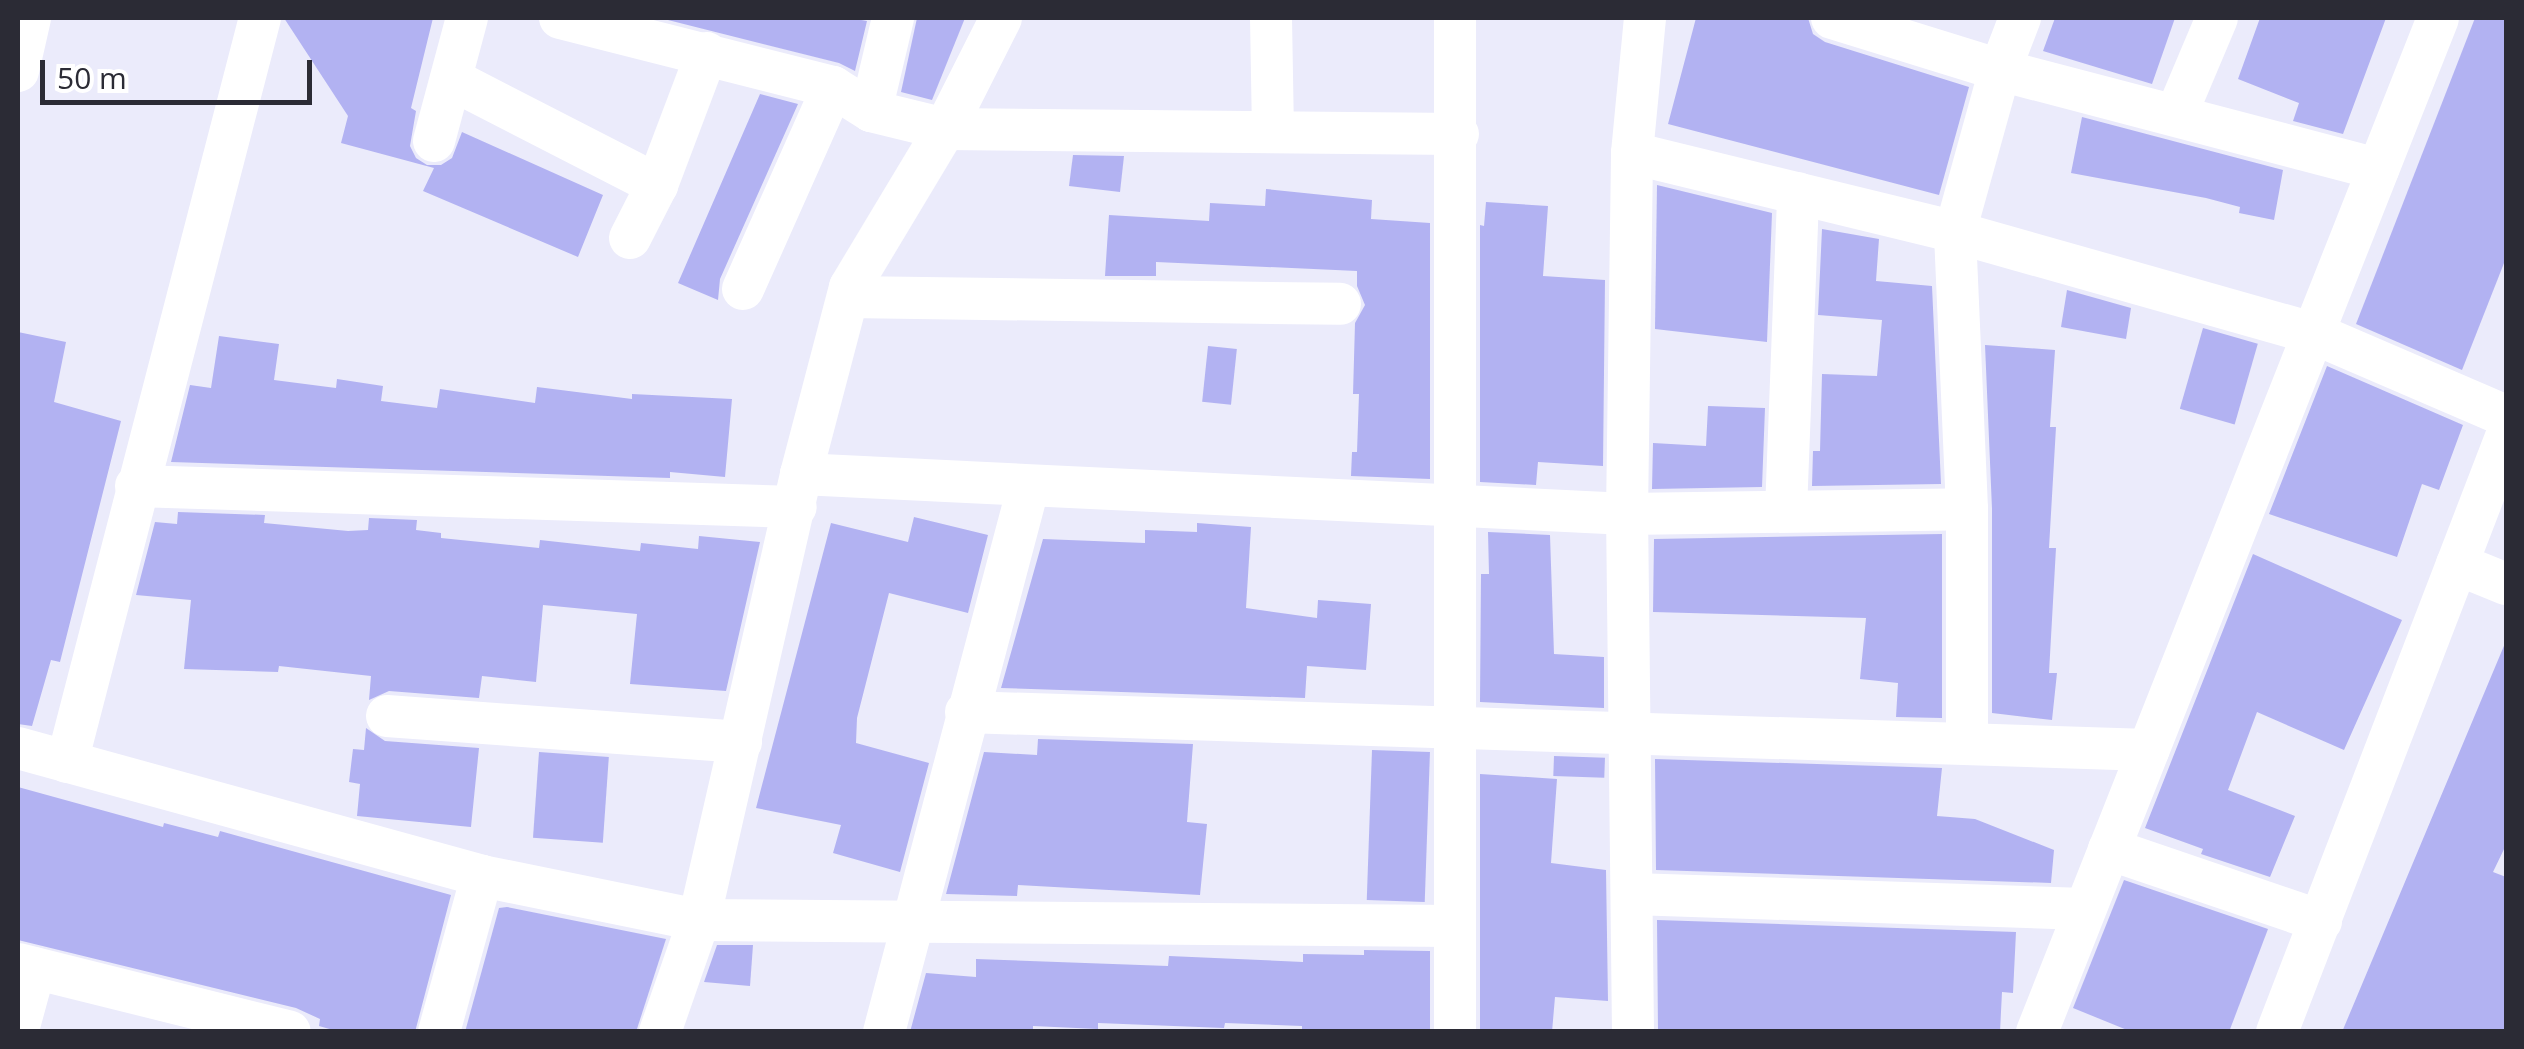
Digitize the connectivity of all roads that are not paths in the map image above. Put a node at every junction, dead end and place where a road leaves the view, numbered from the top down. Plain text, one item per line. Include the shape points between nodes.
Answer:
1 (30, 18) edge
2 (260, 18) edge
3 (467, 18) edge
4 (560, 18) edge
5 (893, 18) edge
6 (1001, 18) edge
7 (1271, 18) edge
8 (1455, 18) edge
9 (1645, 18) edge
10 (1832, 18) edge
11 (2020, 18) edge
12 (2216, 18) edge
13 (2438, 18) edge
14 (707, 53) junction
15 (2000, 70) junction
16 (18, 71) edge
17 (450, 79) junction
18 (833, 87) junction
19 (871, 111) junction
20 (2176, 115) junction
21 (945, 130) junction
22 (1273, 132) junction
23 (1458, 134) junction
24 (434, 141) dead end
25 (1632, 153) junction
26 (2378, 169) junction
27 (657, 184) junction
28 (1798, 193) junction
29 (1956, 232) junction
30 (630, 238) dead end
31 (743, 289) dead end
32 (848, 297) junction
33 (1340, 304) dead end
34 (2313, 333) junction
35 (2506, 416) edge
36 (2506, 437) edge
37 (136, 486) junction
38 (1028, 488) junction
39 (798, 491) junction
40 (1455, 508) junction
41 (1966, 509) junction
42 (1786, 511) junction
43 (1627, 514) junction
44 (2457, 564) junction
45 (2506, 584) edge
46 (966, 712) junction
47 (387, 716) dead end
48 (1454, 728) junction
49 (1632, 734) junction
50 (741, 742) junction
51 (1967, 744) junction
52 (18, 748) edge
53 (2148, 750) junction
54 (67, 762) junction
55 (2109, 849) junction
56 (482, 876) junction
57 (1633, 894) junction
58 (2085, 909) junction
59 (699, 920) junction
60 (2321, 920) junction
61 (912, 921) junction
62 (1454, 926) junction
63 (26, 966) edge
64 (235, 1024) edge
65 (18, 1030) edge
66 (290, 1032) edge
67 (439, 1032) edge
68 (660, 1032) edge
69 (884, 1032) edge
70 (1454, 1032) edge
71 (1633, 1032) edge
72 (2036, 1032) edge
73 (2277, 1032) edge

1 - 16 street
2 - 37 street
3 - 17 street
4 - 14 street
5 - 19 street
6 - 21 street
7 - 22 street
8 - 23 street
9 - 25 street
10 - 15 street
11 - 15 street
12 - 20 street
13 - 26 street
14 - 18 street
14 - 27 street
15 - 20 street
15 - 29 street
17 - 24 street
17 - 27 street
18 - 19 street
18 - 31 street
19 - 21 street
20 - 26 street
21 - 22 street
21 - 32 street
22 - 23 street
23 - 40 street
25 - 28 street
25 - 43 street
26 - 34 street
27 - 30 street
28 - 29 street
28 - 42 street
29 - 34 street
29 - 41 street
32 - 33 street
32 - 39 street
34 - 35 street
34 - 53 street
36 - 44 street
37 - 39 street
37 - 54 street
38 - 39 street
38 - 40 street
38 - 46 street
39 - 50 street
40 - 43 street
40 - 48 street
41 - 42 street
41 - 51 street
42 - 43 street
43 - 49 street
44 - 45 street
44 - 60 street
46 - 48 street
46 - 61 street
47 - 50 street
48 - 49 street
48 - 62 street
49 - 51 street
49 - 57 street
50 - 59 street
51 - 53 street
52 - 54 street
53 - 55 street
54 - 56 street
55 - 58 street
55 - 60 street
56 - 59 street
56 - 67 street
57 - 58 street
57 - 71 street
58 - 72 street
59 - 61 street
59 - 68 street
60 - 73 street
61 - 62 street
61 - 69 street
62 - 70 street
63 - 64 street
63 - 65 street
64 - 66 street

